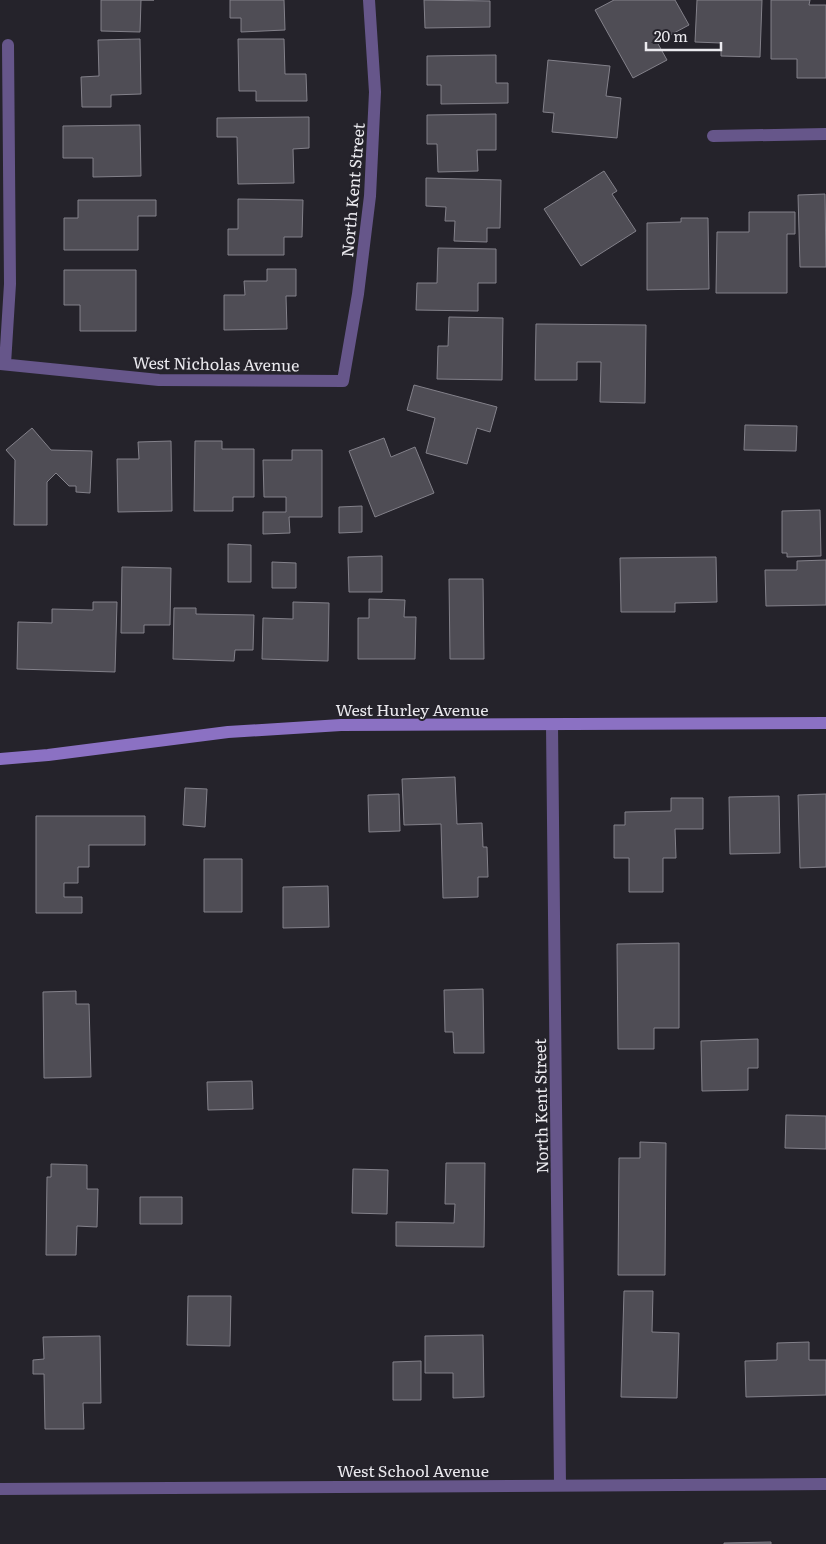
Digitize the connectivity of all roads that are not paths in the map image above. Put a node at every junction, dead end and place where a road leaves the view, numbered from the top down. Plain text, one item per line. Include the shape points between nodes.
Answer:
1 (369, 0) edge
2 (8, 45) dead end
3 (826, 134) edge
4 (713, 136) dead end
5 (2, 364) edge
6 (343, 381) joint
7 (826, 723) edge
8 (552, 725) junction
9 (0, 759) edge
10 (826, 1484) edge
11 (560, 1486) junction
12 (0, 1489) edge

1 - 6 street, North Kent Street via 376,92 370,196
2 - 5 street via 10,284
3 - 4 street
5 - 6 street, West Nicholas Avenue via 159,380
7 - 8 street, West Hurley Avenue
8 - 9 street, West Hurley Avenue via 341,725 228,732
8 - 11 street, North Kent Street
10 - 11 street, West School Avenue
11 - 12 street, West School Avenue

